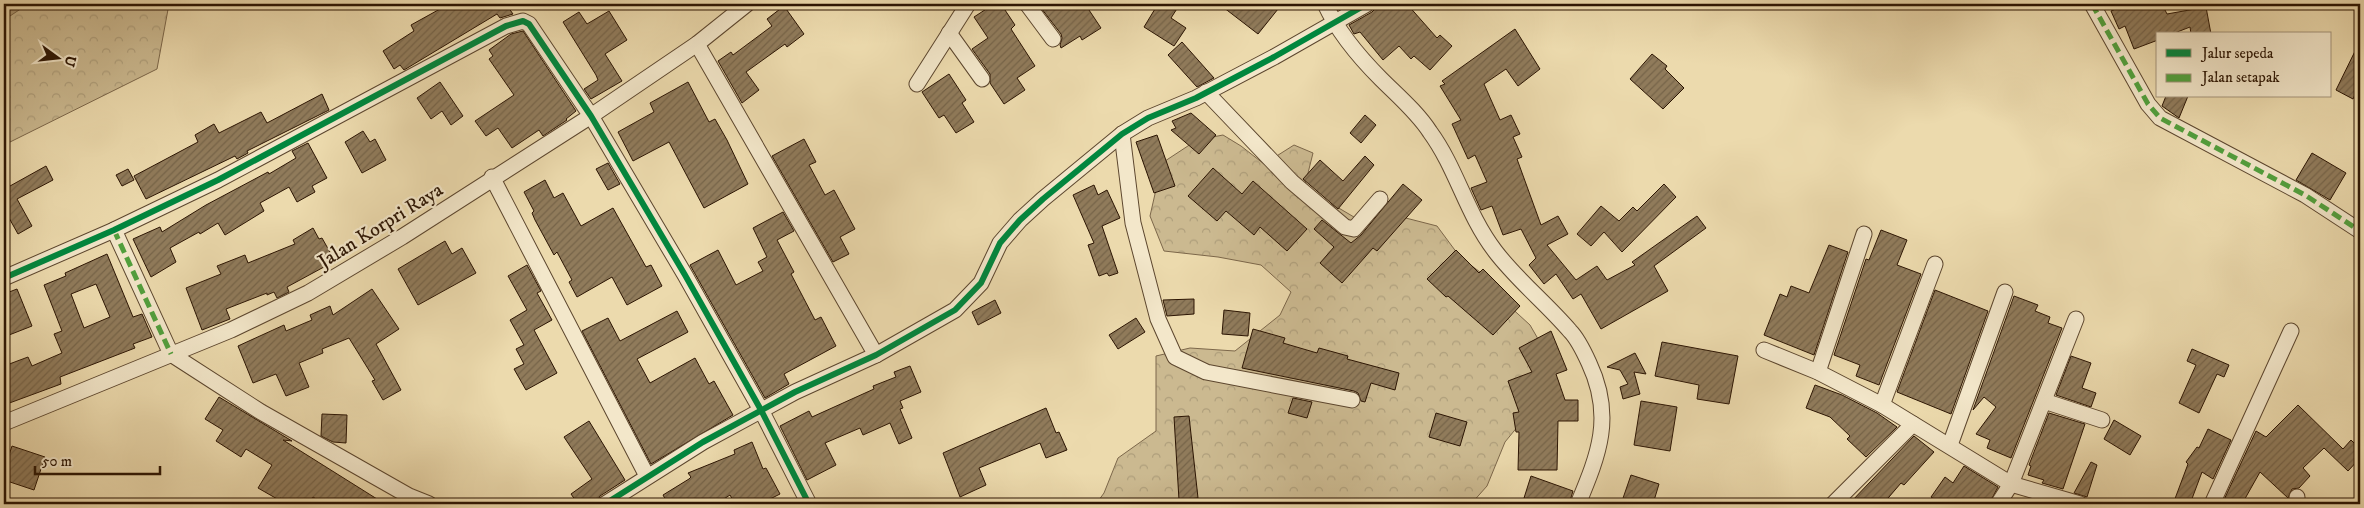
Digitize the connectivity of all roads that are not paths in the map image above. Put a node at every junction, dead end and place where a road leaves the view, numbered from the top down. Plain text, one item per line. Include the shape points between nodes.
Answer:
1 (747, 4) edge
2 (968, 4) edge
3 (1027, 4) edge
4 (1325, 4) edge
5 (1367, 4) edge
6 (2092, 4) edge
7 (1334, 23) junction
8 (949, 33) junction
9 (1053, 38) dead end
10 (697, 44) junction
11 (982, 79) dead end
12 (917, 84) dead end
13 (1206, 92) junction
14 (591, 116) junction
15 (1122, 134) junction
16 (492, 177) junction
17 (1380, 199) dead end
18 (114, 230) junction
19 (2360, 232) edge
20 (1864, 234) dead end
21 (1935, 264) dead end
22 (4, 278) edge
23 (2005, 292) dead end
24 (2076, 318) dead end
25 (2291, 331) dead end
26 (1764, 350) dead end
27 (171, 354) junction
28 (876, 355) junction
29 (1818, 372) junction
30 (1352, 400) dead end
31 (2044, 401) junction
32 (1882, 405) junction
33 (761, 410) junction
34 (2102, 420) dead end
35 (4, 423) edge
36 (1913, 424) junction
37 (1950, 445) junction
38 (647, 476) junction
39 (2011, 484) junction
40 (429, 504) edge
41 (605, 504) edge
42 (809, 504) edge
43 (1578, 504) edge
44 (1833, 504) edge
45 (1998, 504) edge
46 (2080, 504) edge
47 (2212, 504) edge

1 - 10 street, Jalan Korpri Raya
2 - 8 street
3 - 9 street
4 - 7 street
5 - 7 street
6 - 19 street via 2148,104 2160,118 2305,195
7 - 13 street
7 - 43 street via 1358,55 1429,130 1443,151 1469,211 1495,251 1572,332 1586,356 1598,382 1603,407 1602,434
8 - 11 street
8 - 12 street
10 - 14 street, Jalan Korpri Raya
10 - 28 street
13 - 15 street via 1148,118
13 - 17 street via 1292,182 1345,227 1354,229
14 - 16 street, Jalan Korpri Raya
14 - 18 street via 529,24 519,21 218,180
14 - 33 street
15 - 28 street via 1043,199 1004,237 981,283 966,301
15 - 30 street via 1133,223 1158,319 1175,357 1206,372
16 - 27 street, Jalan Korpri Raya via 402,237 308,293
16 - 38 street
18 - 22 street
18 - 27 street
20 - 29 street
21 - 32 street
23 - 37 street
24 - 31 street
25 - 47 street
26 - 29 street
27 - 35 street, Jalan Korpri Raya
27 - 40 street via 261,412 409,496
28 - 33 street
29 - 32 street
31 - 34 street
31 - 39 street
32 - 36 street
33 - 38 street
33 - 42 street
36 - 37 street
36 - 44 street
37 - 39 street
38 - 41 street
39 - 45 street
39 - 46 street

